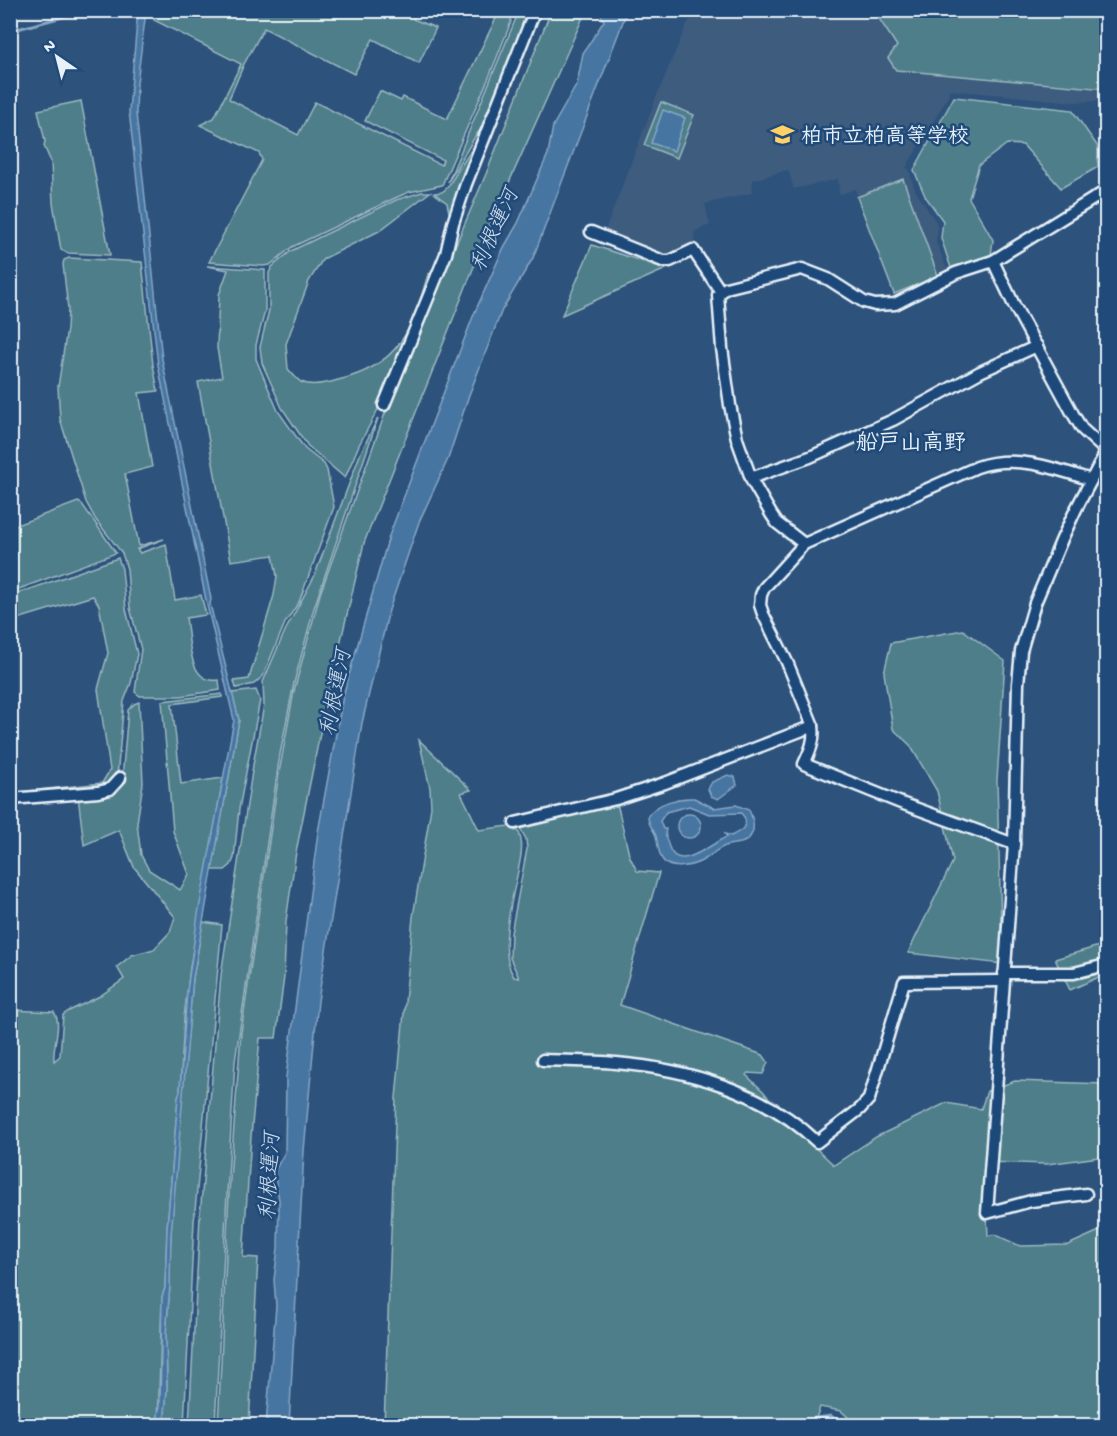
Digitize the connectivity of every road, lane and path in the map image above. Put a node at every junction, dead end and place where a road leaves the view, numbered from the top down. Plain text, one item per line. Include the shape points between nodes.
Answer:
1 (535, 10) edge
2 (1107, 191) edge
3 (591, 232) dead end
4 (993, 261) junction
5 (721, 292) junction
6 (1037, 346) junction
7 (384, 405) dead end
8 (1107, 452) edge
9 (751, 478) junction
10 (1090, 480) junction
11 (804, 544) junction
12 (813, 726) junction
13 (120, 778) dead end
14 (10, 799) edge
15 (515, 823) dead end
16 (1014, 844) junction
17 (1107, 965) edge
18 (1004, 977) junction
19 (543, 1060) dead end
20 (1086, 1194) dead end

1 - 7 street via 466,184 446,254
2 - 4 street
3 - 5 street via 663,261 693,250
4 - 5 street via 956,273 884,306 864,302 802,268
4 - 6 street
5 - 9 street via 718,303 731,412
6 - 8 street via 1082,429
6 - 9 street via 893,420
8 - 10 street
9 - 11 street via 777,523
10 - 11 street via 1022,462 988,463
10 - 16 street via 1035,603 1021,651
11 - 12 street via 764,588 760,604
12 - 15 street via 616,799
12 - 16 street via 813,745 804,764
13 - 14 street via 110,789 99,792
16 - 18 street
17 - 18 street via 1074,973
18 - 19 street via 904,982 869,1099 817,1142 774,1108 713,1083 657,1068
18 - 20 street via 987,1213 1031,1201

